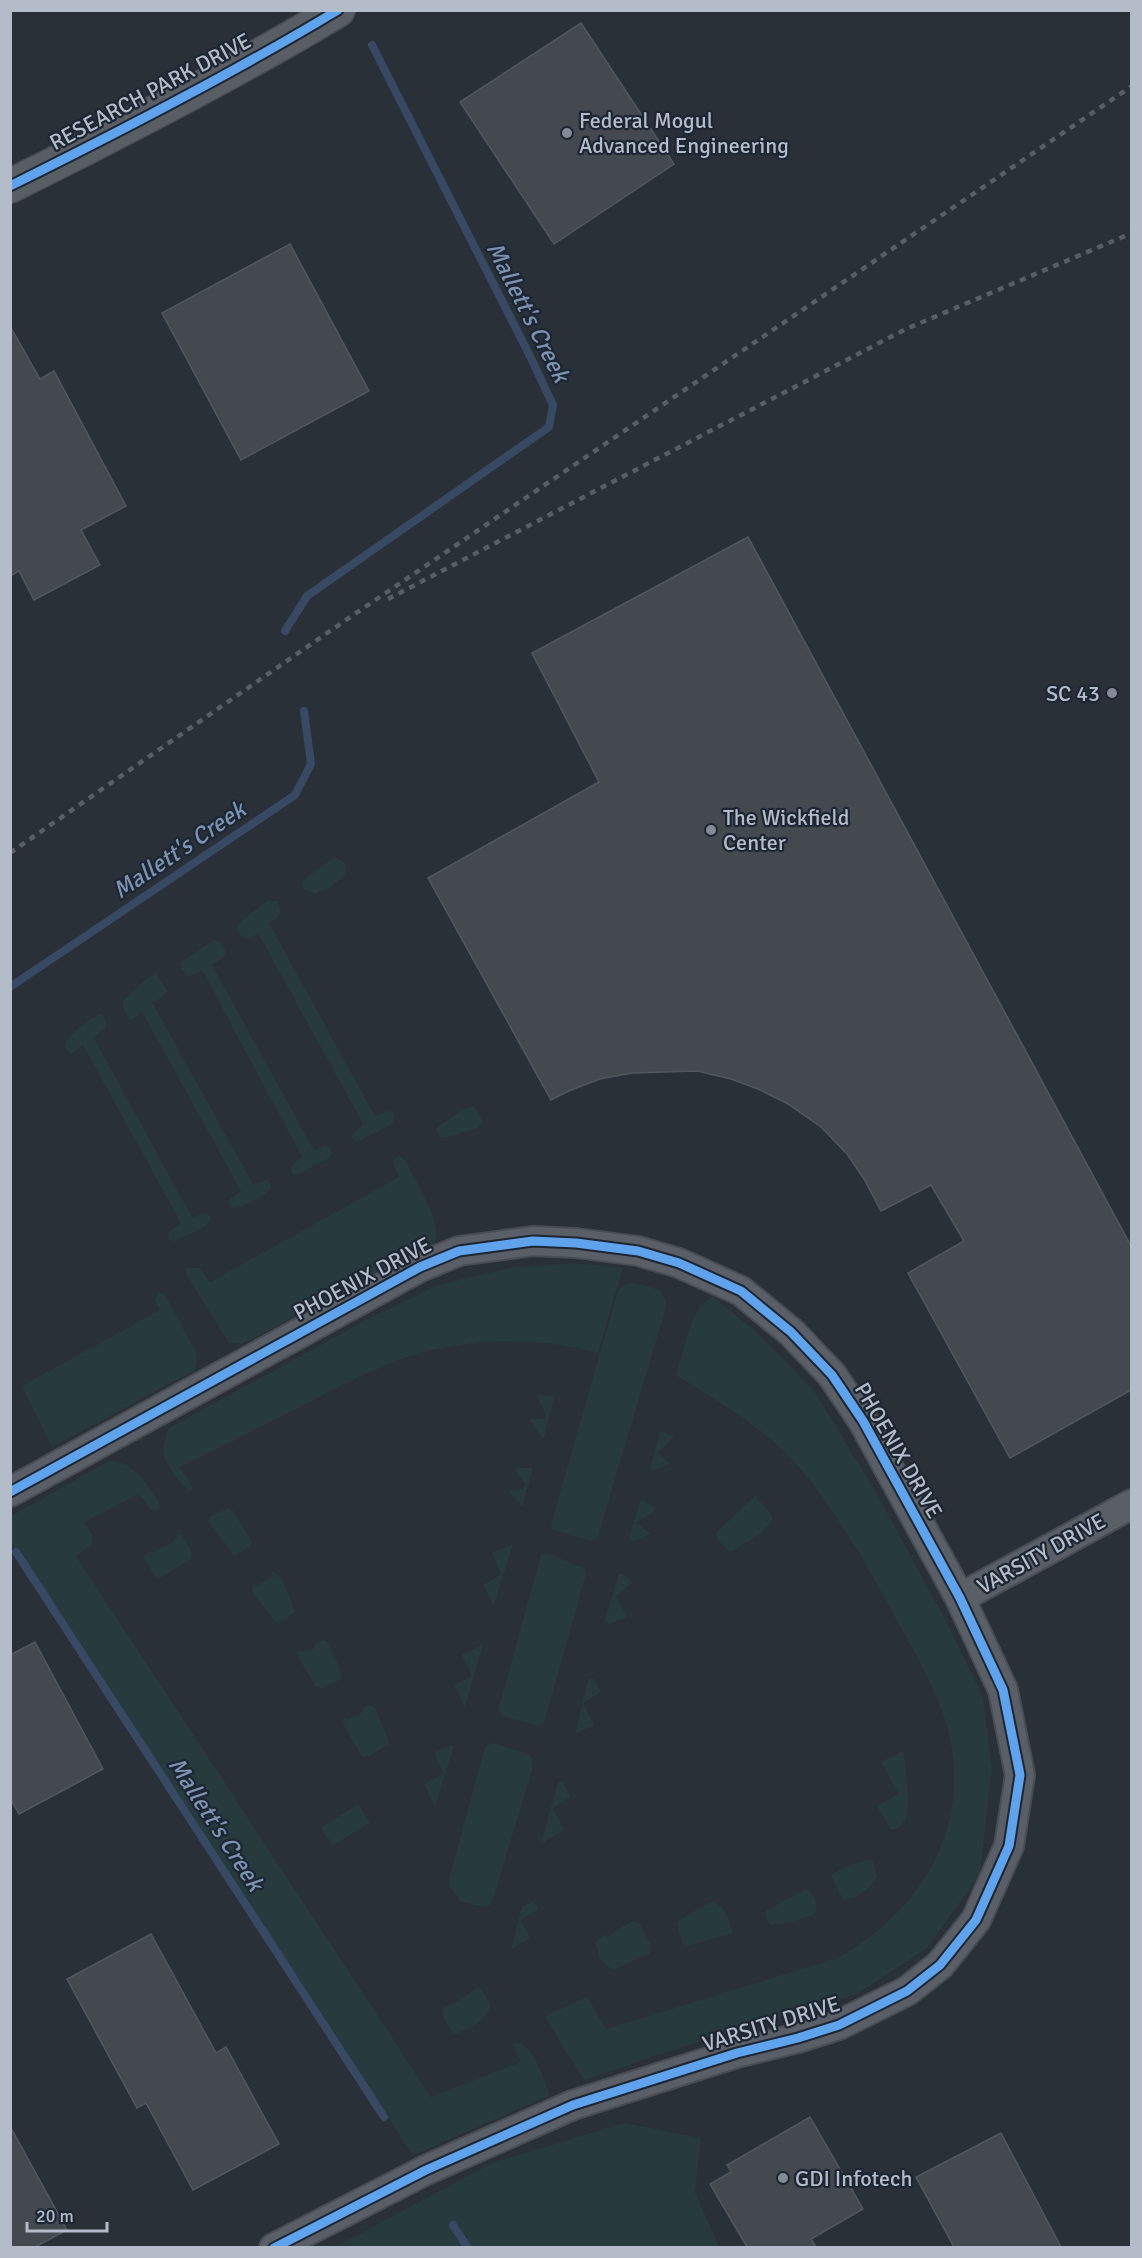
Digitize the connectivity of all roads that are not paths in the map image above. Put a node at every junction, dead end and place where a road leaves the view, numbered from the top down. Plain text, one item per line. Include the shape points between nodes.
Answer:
1 (338, 10) edge
2 (10, 186) edge
3 (10, 1492) edge
4 (1131, 1504) edge
5 (960, 1598) junction
6 (274, 2247) edge

1 - 2 street, RESEARCH PARK DRIVE
3 - 5 street, PHOENIX DRIVE via 420,1267 459,1251 533,1241 576,1243 638,1251 679,1263 741,1291 791,1332 831,1375 863,1421
4 - 5 street, VARSITY DRIVE
5 - 6 street, VARSITY DRIVE via 1003,1690 1020,1775 1009,1846 976,1920 940,1965 906,1991 839,2025 573,2105 426,2170

